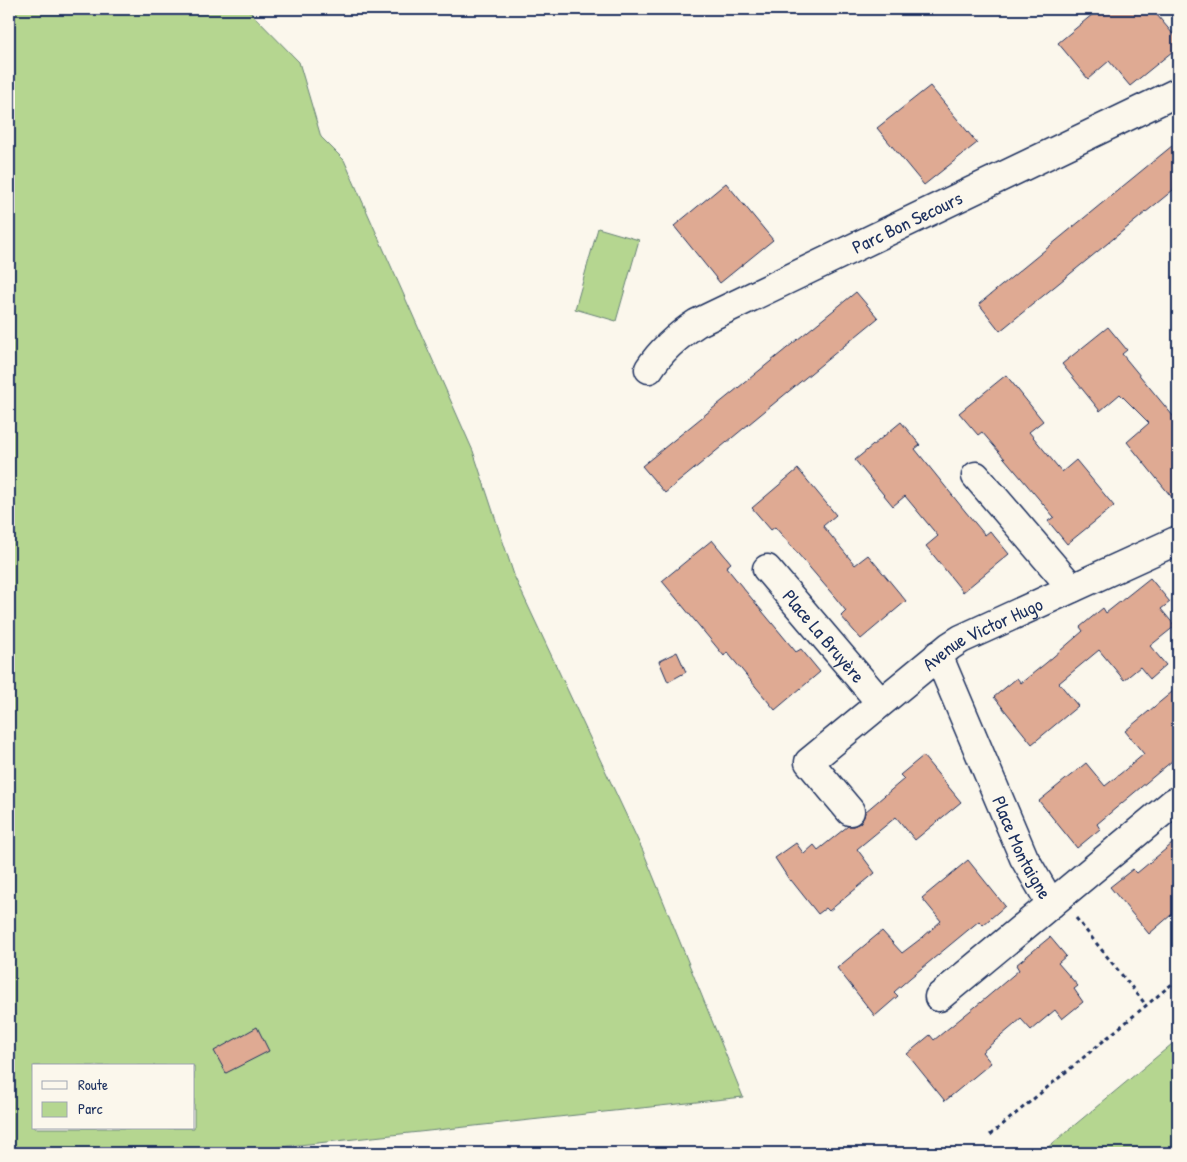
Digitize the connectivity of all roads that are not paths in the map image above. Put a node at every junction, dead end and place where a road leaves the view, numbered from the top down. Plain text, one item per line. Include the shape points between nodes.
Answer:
1 (1178, 92) edge
2 (649, 369) dead end
3 (976, 476) dead end
4 (1178, 540) edge
5 (767, 568) dead end
6 (1072, 588) junction
7 (938, 655) junction
8 (880, 702) junction
9 (1174, 802) dead end
10 (850, 810) dead end
11 (1055, 901) junction
12 (940, 997) dead end

1 - 2 street, Parc Bon Secours via 696,323 673,339
3 - 6 street
4 - 6 street, Avenue Victor Hugo
5 - 8 street, Place La Bruyère
6 - 7 street, Avenue Victor Hugo via 974,632
7 - 8 street, Avenue Victor Hugo
7 - 11 street, Place Montaigne via 1024,858
8 - 10 street, Avenue Victor Hugo via 810,762
9 - 11 street
11 - 12 street, Place Montaigne

